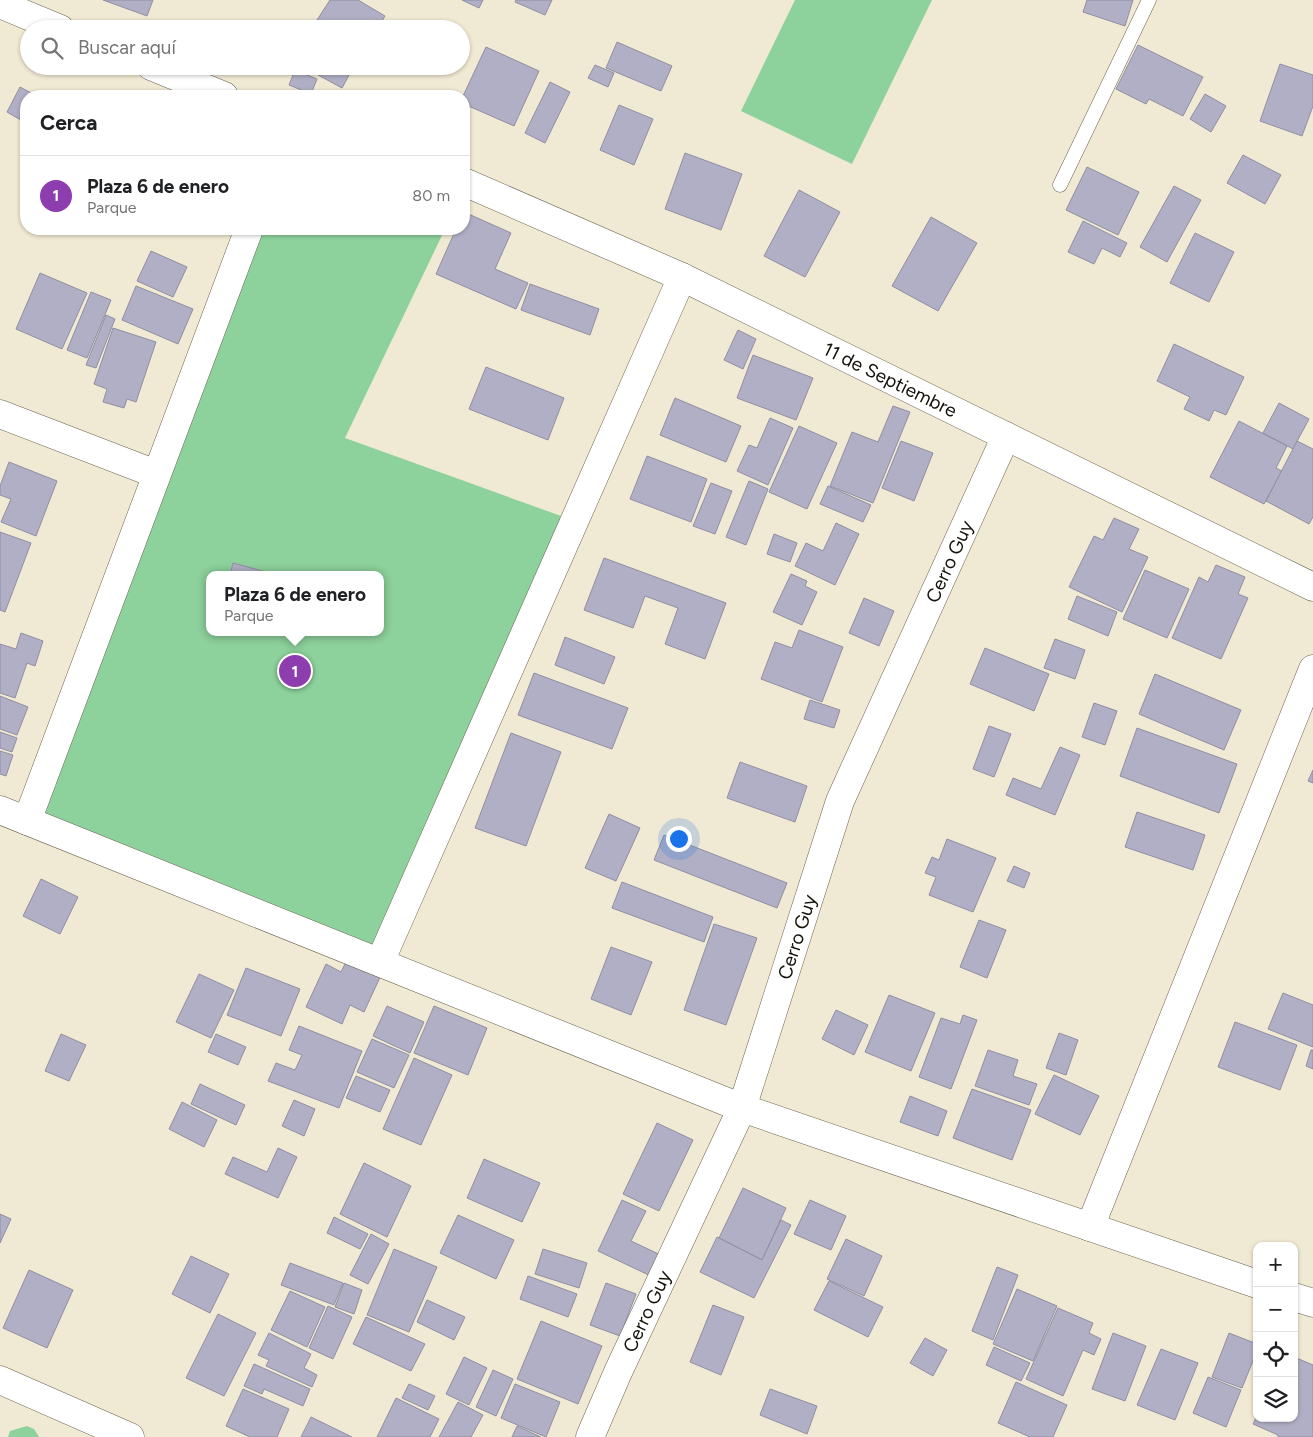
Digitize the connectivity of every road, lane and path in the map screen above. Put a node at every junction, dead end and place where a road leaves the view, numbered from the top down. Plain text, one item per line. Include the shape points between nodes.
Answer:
1 (1149, 0) edge
2 (0, 4) edge
3 (38, 20) edge
4 (173, 75) edge
5 (209, 90) edge
6 (470, 185) edge
7 (1060, 185) dead end
8 (247, 235) edge
9 (682, 277) junction
10 (0, 414) edge
11 (1006, 436) junction
12 (156, 474) junction
13 (1313, 586) edge
14 (1313, 669) edge
15 (0, 810) edge
16 (27, 822) junction
17 (380, 962) junction
18 (742, 1108) junction
19 (1090, 1227) junction
20 (1253, 1283) edge
21 (1298, 1298) edge
22 (1313, 1304) edge
23 (0, 1380) edge
24 (130, 1437) edge
25 (590, 1437) edge

1 - 7 lane
2 - 3 street
4 - 5 street
6 - 9 street, 11 de Septiembre
8 - 12 street
9 - 11 street, 11 de Septiembre
9 - 17 street
10 - 12 street
11 - 13 street, 11 de Septiembre
11 - 18 street, Cerro Guy via 840,801
12 - 16 street
14 - 19 street
15 - 16 street
16 - 17 street
17 - 18 street
18 - 19 street
18 - 25 street, Cerro Guy
19 - 20 street
21 - 22 street
23 - 24 street

